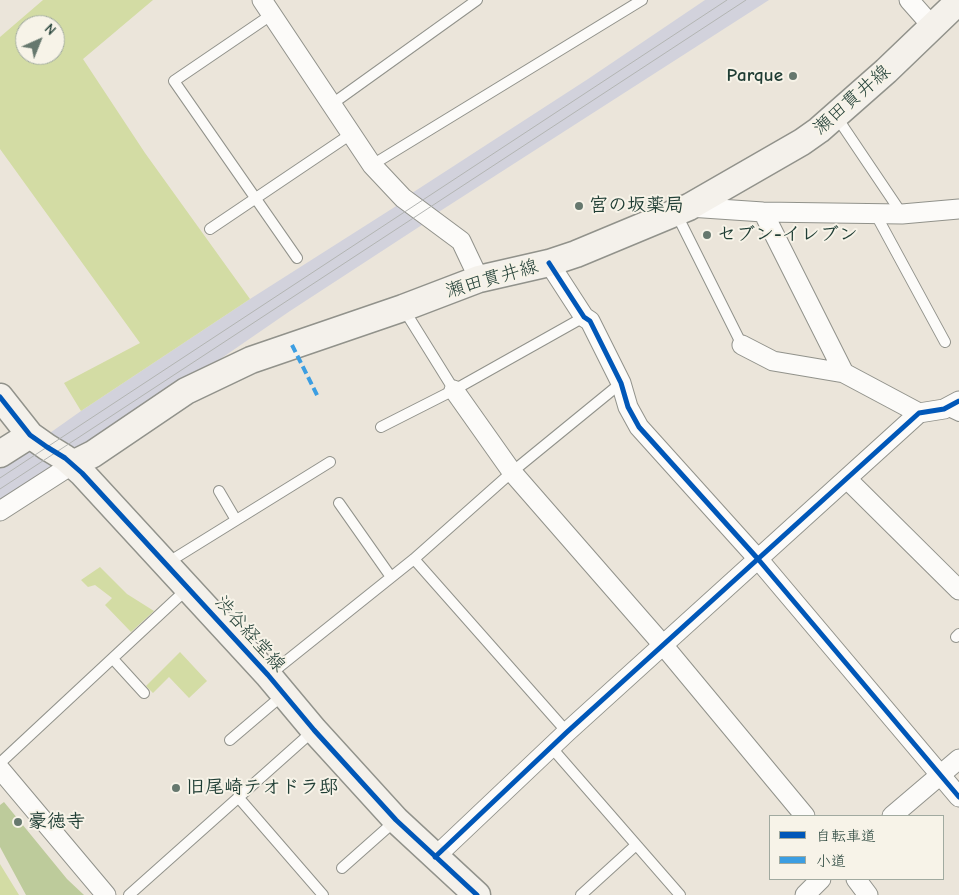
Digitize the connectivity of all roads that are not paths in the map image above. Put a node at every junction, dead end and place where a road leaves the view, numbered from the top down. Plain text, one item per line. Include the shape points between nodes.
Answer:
1 (477, 0) edge
2 (642, 0) edge
3 (909, 0) edge
4 (266, 8) edge
5 (950, 15) edge
6 (332, 104) junction
7 (836, 116) junction
8 (351, 134) junction
9 (372, 165) junction
10 (255, 198) junction
11 (682, 209) junction
12 (959, 209) edge
13 (763, 212) junction
14 (875, 213) junction
15 (902, 214) junction
16 (210, 229) dead end
17 (297, 258) dead end
18 (549, 263) junction
19 (479, 279) junction
20 (403, 308) junction
21 (584, 317) junction
22 (945, 342) dead end
23 (742, 345) joint
24 (844, 372) junction
25 (621, 383) junction
26 (454, 390) junction
27 (0, 397) edge
28 (954, 409) edge
29 (919, 413) junction
30 (381, 427) dead end
31 (30, 435) junction
32 (0, 454) edge
33 (330, 462) dead end
34 (73, 464) junction
35 (512, 472) junction
36 (847, 479) junction
37 (220, 491) dead end
38 (339, 503) dead end
39 (0, 511) edge
40 (236, 520) junction
41 (414, 559) junction
42 (758, 559) junction
43 (166, 564) junction
44 (391, 577) junction
45 (188, 588) junction
46 (959, 590) edge
47 (663, 645) junction
48 (113, 659) junction
49 (276, 684) junction
50 (144, 693) dead end
51 (314, 730) junction
52 (567, 732) junction
53 (230, 740) dead end
54 (551, 747) junction
55 (959, 759) edge
56 (0, 763) edge
57 (0, 769) edge
58 (941, 775) junction
59 (238, 797) junction
60 (959, 797) edge
61 (804, 815) edge
62 (893, 815) edge
63 (396, 820) junction
64 (636, 845) junction
65 (435, 856) junction
66 (342, 868) dead end
67 (820, 880) edge
68 (857, 880) edge
69 (106, 895) edge
70 (129, 895) edge
71 (323, 895) edge
72 (477, 895) edge
73 (581, 895) edge
74 (680, 895) edge
75 (805, 895) edge
76 (868, 895) edge

1 - 6 lane
2 - 9 lane
3 - 5 street
4 - 6 street
4 - 10 lane via 174,81
5 - 7 main road, 瀬田貫井線
6 - 8 street
7 - 11 main road, 瀬田貫井線 via 802,142
7 - 15 lane
8 - 9 street
8 - 10 lane
9 - 19 street via 403,198 461,241
10 - 16 lane
10 - 17 lane
11 - 13 street
11 - 18 main road, 瀬田貫井線
11 - 23 lane
12 - 15 street
13 - 14 street
13 - 24 street
14 - 15 street
14 - 22 lane
18 - 19 main road, 瀬田貫井線
18 - 21 street
19 - 20 main road, 瀬田貫井線
20 - 26 lane
20 - 34 main road, 瀬田貫井線 via 250,360 213,377
21 - 25 street via 590,321
21 - 26 lane
23 - 24 street via 773,361
24 - 29 street
25 - 35 lane
25 - 42 street via 628,407 639,427
26 - 30 lane
26 - 35 street
27 - 31 main road, 渋谷経堂線
28 - 29 street
29 - 36 street
31 - 32 main road
31 - 34 main road, 渋谷経堂線
33 - 40 lane
34 - 39 street
34 - 43 main road, 渋谷経堂線
35 - 41 lane
35 - 47 street
36 - 42 street
36 - 46 street
37 - 40 lane
38 - 44 lane
40 - 43 lane
41 - 44 lane
41 - 52 lane
42 - 47 street
42 - 58 street
43 - 45 main road, 渋谷経堂線
44 - 49 lane
45 - 48 lane
45 - 49 main road, 渋谷経堂線
47 - 52 street
47 - 61 street
48 - 50 lane
48 - 56 lane
49 - 51 main road, 渋谷経堂線
49 - 53 lane
51 - 59 lane
51 - 63 main road, 渋谷経堂線
52 - 54 street
54 - 64 lane
54 - 65 street
55 - 58 street
57 - 69 street
58 - 60 street
58 - 62 street
59 - 70 lane
59 - 71 lane
63 - 65 main road, 渋谷経堂線
63 - 66 lane
64 - 73 lane
64 - 74 lane
65 - 72 main road, 渋谷経堂線
67 - 75 street
68 - 76 street

